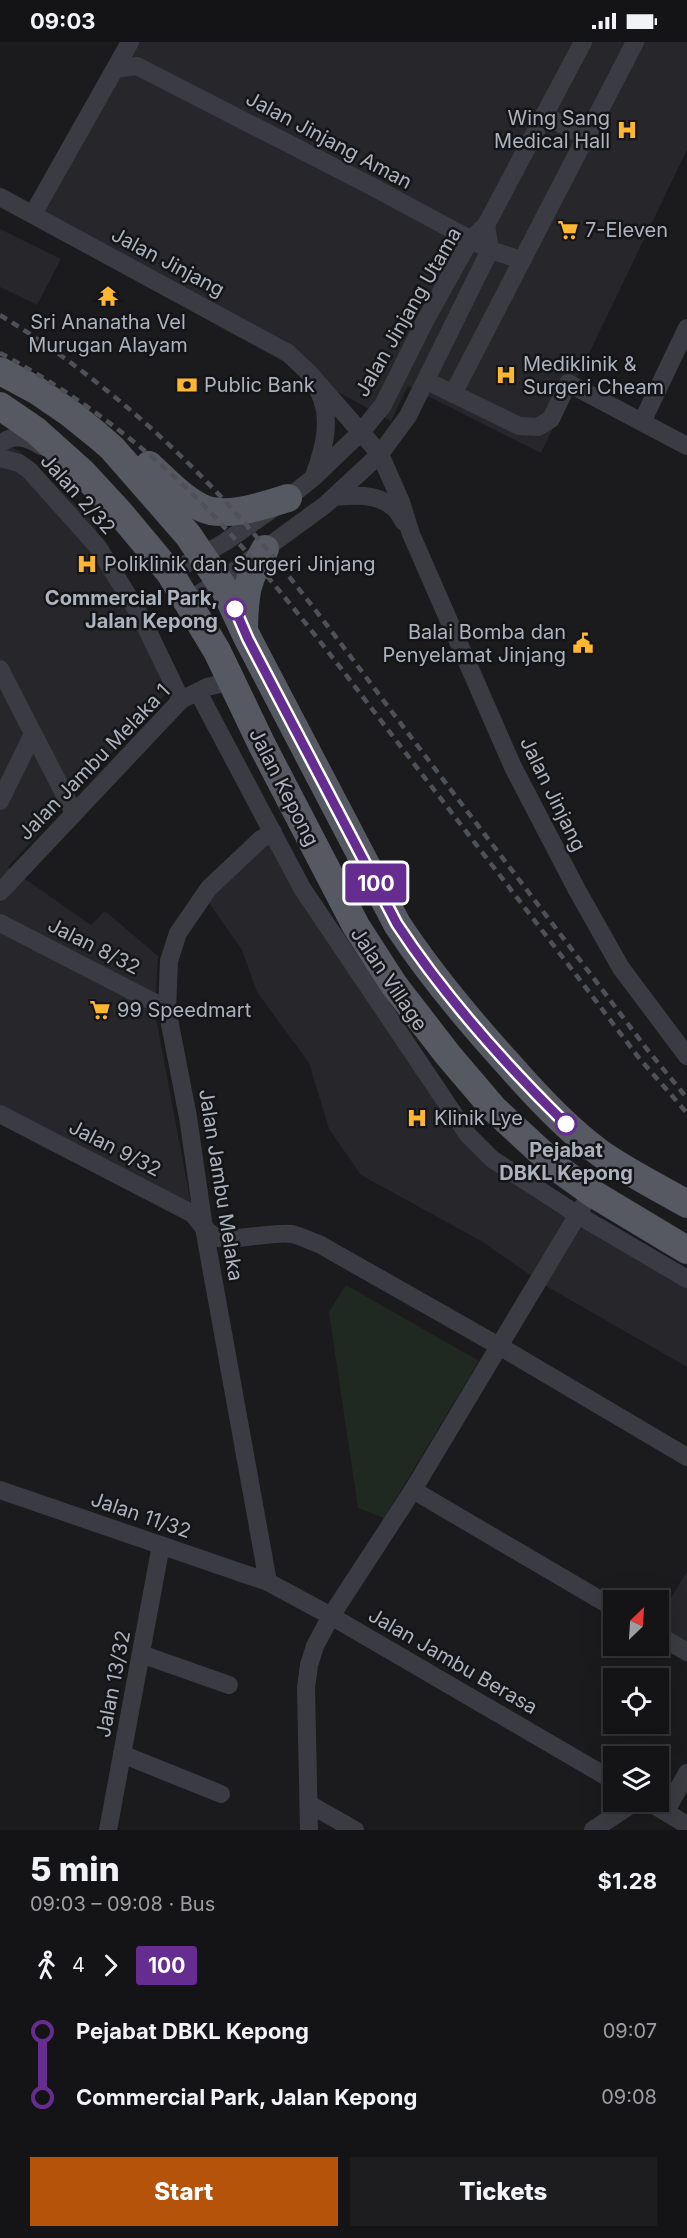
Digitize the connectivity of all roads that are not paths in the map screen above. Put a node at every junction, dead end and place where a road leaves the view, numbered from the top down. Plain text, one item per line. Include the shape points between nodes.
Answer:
1 (130, 42) edge
2 (583, 42) edge
3 (635, 42) edge
4 (115, 69) junction
5 (544, 115) junction
6 (586, 137) junction
7 (0, 197) edge
8 (33, 214) junction
9 (486, 225) junction
10 (471, 240) junction
11 (490, 250) junction
12 (522, 260) junction
13 (687, 328) edge
14 (0, 371) edge
15 (309, 373) junction
16 (427, 381) junction
17 (453, 394) junction
18 (0, 406) edge
19 (642, 422) junction
20 (362, 431) junction
21 (0, 444) edge
22 (687, 446) edge
23 (112, 448) junction
24 (380, 454) junction
25 (0, 458) edge
26 (83, 473) junction
27 (313, 478) junction
28 (334, 497) junction
29 (288, 498) junction
30 (411, 534) junction
31 (265, 549) junction
32 (203, 555) junction
33 (170, 573) junction
34 (219, 580) junction
35 (188, 601) junction
36 (244, 628) junction
37 (0, 669) edge
38 (232, 681) junction
39 (198, 692) junction
40 (181, 700) junction
41 (33, 734) junction
42 (0, 801) edge
43 (74, 813) junction
44 (273, 832) junction
45 (0, 892) edge
46 (0, 923) edge
47 (167, 1009) junction
48 (687, 1056) edge
49 (0, 1114) edge
50 (585, 1204) junction
51 (687, 1204) edge
52 (204, 1228) junction
53 (687, 1250) edge
54 (687, 1279) edge
55 (499, 1346) junction
56 (687, 1457) edge
57 (0, 1490) edge
58 (413, 1490) junction
59 (161, 1545) junction
60 (268, 1582) junction
61 (603, 1602) edge
62 (331, 1616) junction
63 (669, 1641) edge
64 (687, 1652) edge
65 (141, 1654) junction
66 (229, 1685) dead end
67 (122, 1754) junction
68 (687, 1773) edge
69 (603, 1775) edge
70 (221, 1794) dead end
71 (309, 1804) junction
72 (669, 1805) edge
73 (620, 1812) edge
74 (669, 1812) edge
75 (687, 1825) edge
76 (108, 1830) edge
77 (309, 1830) edge
78 (355, 1830) edge
79 (593, 1830) edge

1 - 4 street
2 - 5 street, Jalan Jinjang Utama
3 - 6 street
4 - 8 street
4 - 10 street, Jalan Jinjang Aman via 136,66
5 - 6 street
5 - 9 street, Jalan Jinjang Utama
6 - 12 street
7 - 8 street, Jalan Jinjang
8 - 15 street, Jalan Jinjang via 288,353
9 - 10 street, Jalan Jinjang Utama
9 - 11 street, Jalan Jinjang Utama
10 - 11 street, Jalan Jinjang Aman
10 - 20 street, Jalan Jinjang Utama via 382,405
11 - 12 street, Jalan Jinjang Aman
11 - 16 street, Jalan Jinjang Utama
12 - 17 street
13 - 19 street
14 - 23 main road, Jalan Kepong via 71,414
15 - 20 street, Jalan Jinjang
15 - 27 street, Jalan Jinjang via 327,412 321,458
16 - 17 street
16 - 24 street, Jalan Jinjang Utama via 408,417
17 - 19 street via 519,426 538,427 551,419 567,383
18 - 26 main road, Jalan Kepong via 35,430
19 - 22 street
20 - 24 street, Jalan Jinjang
20 - 27 street, Jalan Jinjang Utama
21 - 26 street via 20,436
23 - 29 main road via 147,464 202,508 245,510
23 - 32 main road, Jalan Kepong
24 - 28 street, Jalan Jinjang Utama
24 - 30 street, Jalan Jinjang
25 - 40 street, Jalan 2/32 via 29,470 98,547 141,616
26 - 33 main road, Jalan Kepong
27 - 29 street, Jalan Jinjang Utama
28 - 30 street, Jalan Jinjang via 372,496 394,507
28 - 31 street, Jalan Jinjang Utama
29 - 32 street, Jalan Jinjang Utama
30 - 48 street, Jalan Jinjang via 513,767 577,890 621,968
31 - 34 street, Jalan Jinjang Utama
31 - 36 main road via 246,588
32 - 33 street, Jalan Jinjang Utama
32 - 34 main road, Jalan Kepong
33 - 35 main road, Jalan Kepong
34 - 35 street, Jalan Jinjang Utama
34 - 36 main road, Jalan Kepong
35 - 38 main road, Jalan Kepong
36 - 51 main road, Jalan Kepong via 397,924 441,986 529,1088 573,1131 601,1153
37 - 41 street
38 - 39 street, Jalan Jambu Melaka 1
38 - 50 main road, Jalan Kepong via 261,745 356,926 394,985 495,1109 560,1170
39 - 40 street, Jalan Jambu Melaka 1
39 - 44 street, Jalan Village
40 - 43 street, Jalan Jambu Melaka 1
41 - 42 street
41 - 43 street
43 - 45 street, Jalan Jambu Melaka 1
44 - 47 street, Jalan Jambu Melaka via 209,888 178,933 169,961
44 - 50 street, Jalan Village via 302,888 477,1146 492,1159
46 - 47 street, Jalan 8/32
47 - 52 street, Jalan Jambu Melaka
49 - 52 street, Jalan 9/32 via 192,1214
50 - 53 main road, Jalan Kepong
50 - 54 street, Jalan Kepong
50 - 55 street
52 - 55 street, Jalan 9/32 via 217,1239 292,1234 319,1245
52 - 60 street, Jalan Jambu Melaka
55 - 56 street, Jalan 9/32
55 - 58 street
57 - 59 street, Jalan 11/32
58 - 61 street
58 - 62 street
59 - 60 street, Jalan 11/32
59 - 65 street, Jalan 13/32
60 - 62 street, Jalan Jambu Berasa
62 - 69 street, Jalan Jambu Berasa
62 - 71 street via 315,1646 306,1688
63 - 64 street
65 - 66 street
65 - 67 street, Jalan 13/32
67 - 70 street
67 - 76 street, Jalan 13/32
68 - 72 street
71 - 77 street
71 - 78 street
73 - 79 street
74 - 75 street

